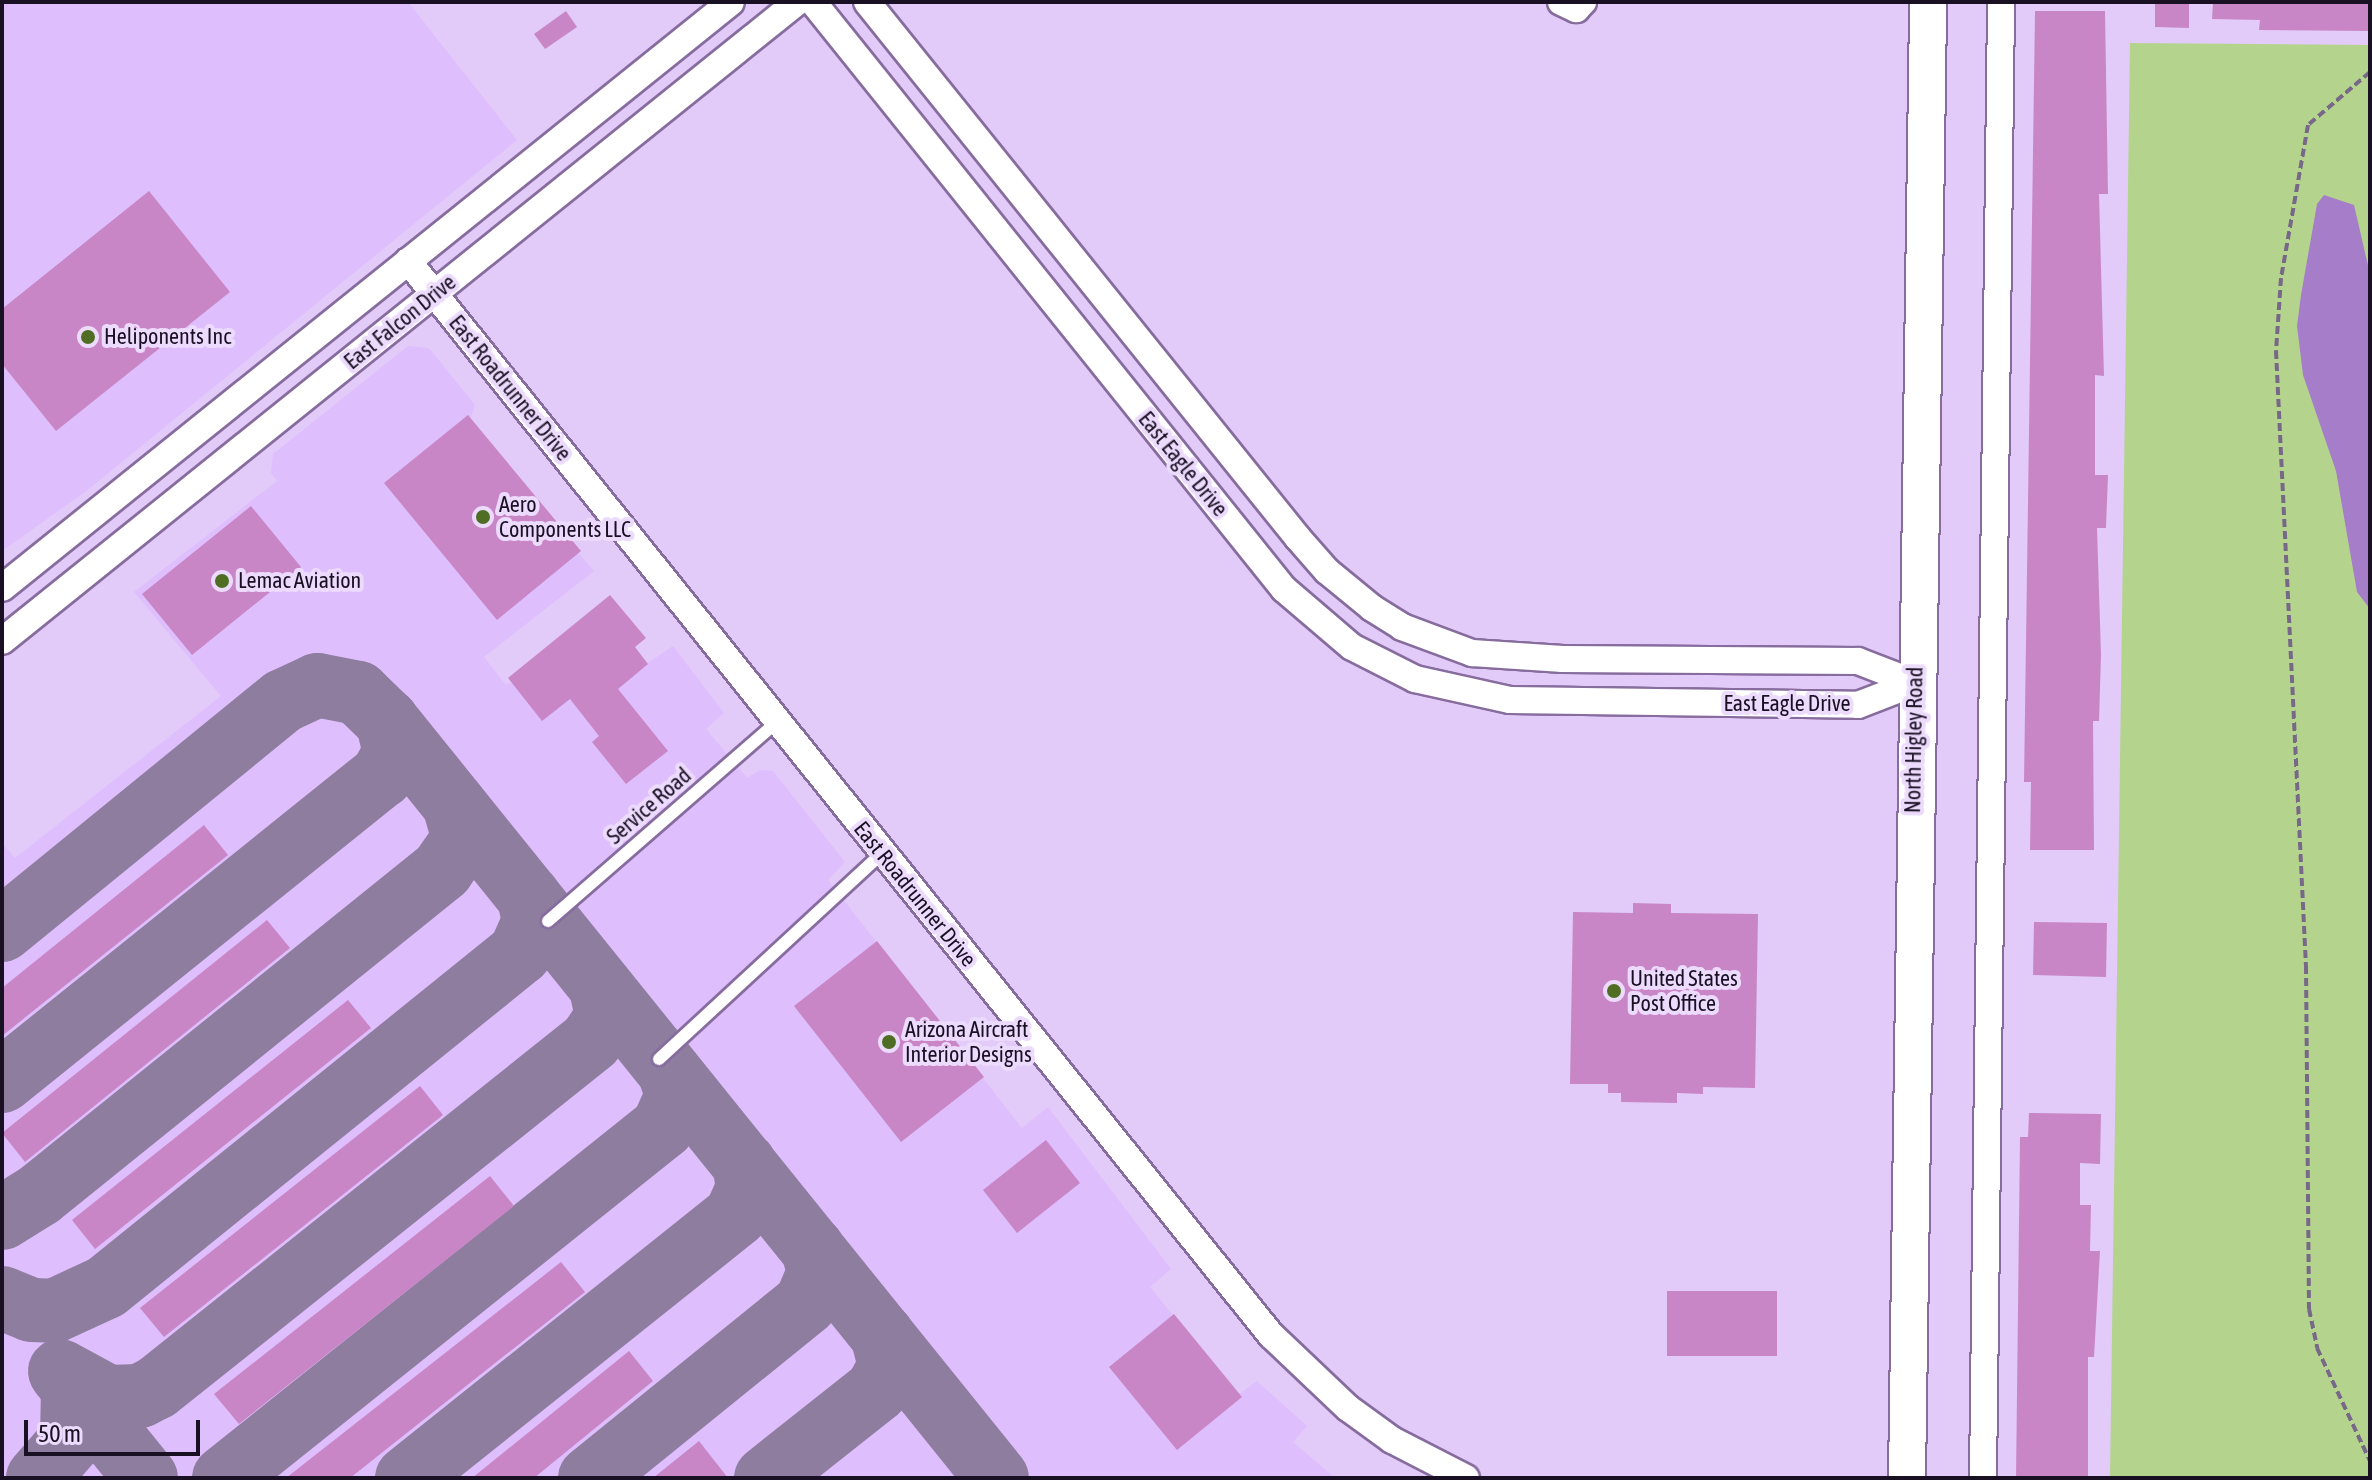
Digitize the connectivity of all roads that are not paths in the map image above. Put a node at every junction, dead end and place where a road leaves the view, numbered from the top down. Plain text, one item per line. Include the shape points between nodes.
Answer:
1 (731, 2) edge
2 (797, 2) edge
3 (813, 2) edge
4 (867, 2) edge
5 (1561, 2) edge
6 (1583, 2) edge
7 (1928, 2) edge
8 (2001, 2) edge
9 (408, 261) junction
10 (1090, 279) junction
11 (435, 294) junction
12 (1057, 306) junction
13 (2, 588) edge
14 (2, 641) edge
15 (1915, 683) junction
16 (777, 722) junction
17 (882, 853) junction
18 (548, 921) dead end
19 (659, 1059) dead end
20 (1466, 1478) edge
21 (1907, 1478) edge
22 (1983, 1478) edge

1 - 9 street, East Falcon Drive
2 - 11 street, East Falcon Drive
3 - 12 street, East Eagle Drive
4 - 10 street, East Eagle Drive
5 - 6 street via 1576,9
7 - 15 main road, North Higley Road
8 - 22 street
9 - 11 street, East Roadrunner Drive
9 - 13 street, East Falcon Drive
10 - 12 street
10 - 15 street, East Eagle Drive via 1327,571 1402,627 1472,653 1563,659 1858,661
11 - 14 street, East Falcon Drive
11 - 16 street, East Roadrunner Drive
12 - 15 street, East Eagle Drive via 1284,589 1329,631 1382,664 1451,690 1542,701 1858,705
15 - 21 main road, North Higley Road
16 - 17 street, East Roadrunner Drive
16 - 18 lane, Service Road
17 - 19 lane
17 - 20 street, East Roadrunner Drive via 1307,1374 1392,1440

